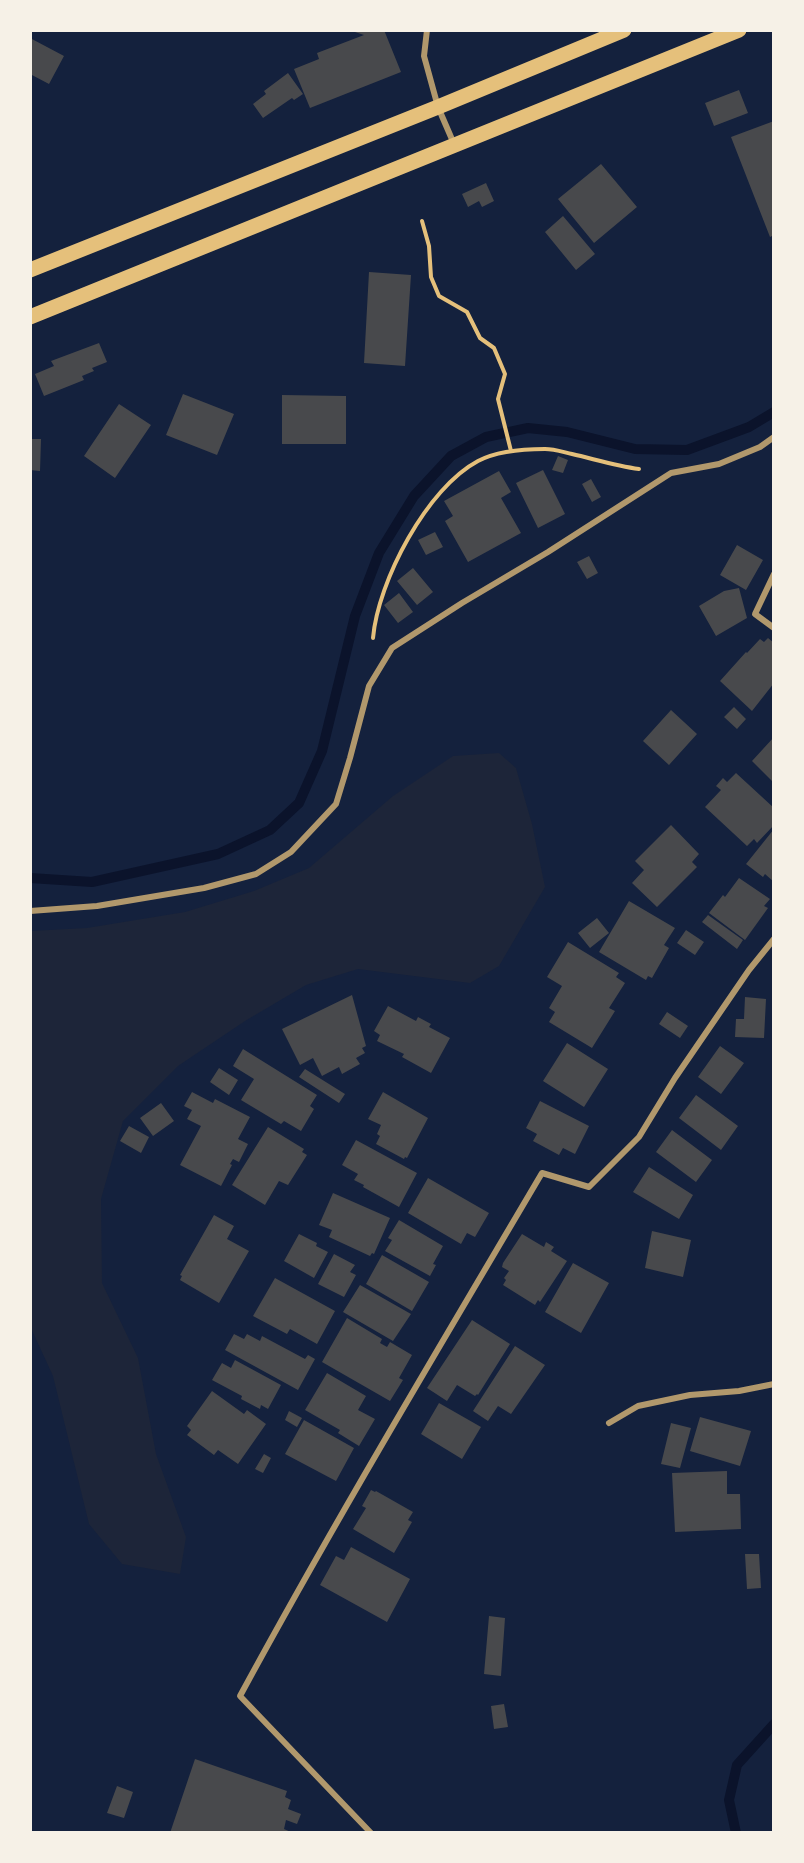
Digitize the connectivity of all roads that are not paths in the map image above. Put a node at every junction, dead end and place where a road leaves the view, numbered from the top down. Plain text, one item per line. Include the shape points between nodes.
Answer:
1 (427, 30) edge
2 (624, 30) edge
3 (739, 30) edge
4 (438, 107) junction
5 (455, 145) junction
6 (30, 270) edge
7 (30, 317) edge
8 (774, 437) edge
9 (774, 574) edge
10 (774, 628) edge
11 (30, 912) edge
12 (774, 939) edge
13 (774, 1384) edge
14 (609, 1422) dead end
15 (371, 1833) edge

1 - 4 street via 423,56
2 - 4 main road
3 - 5 main road
4 - 5 street
4 - 6 main road
5 - 7 main road
8 - 11 street via 719,464 672,473 392,648 369,686 336,804 291,852 256,874 204,888 97,906
9 - 10 street via 755,614
12 - 15 street via 748,970 639,1137 589,1187 542,1173 382,1442 240,1696
13 - 14 street via 638,1406

